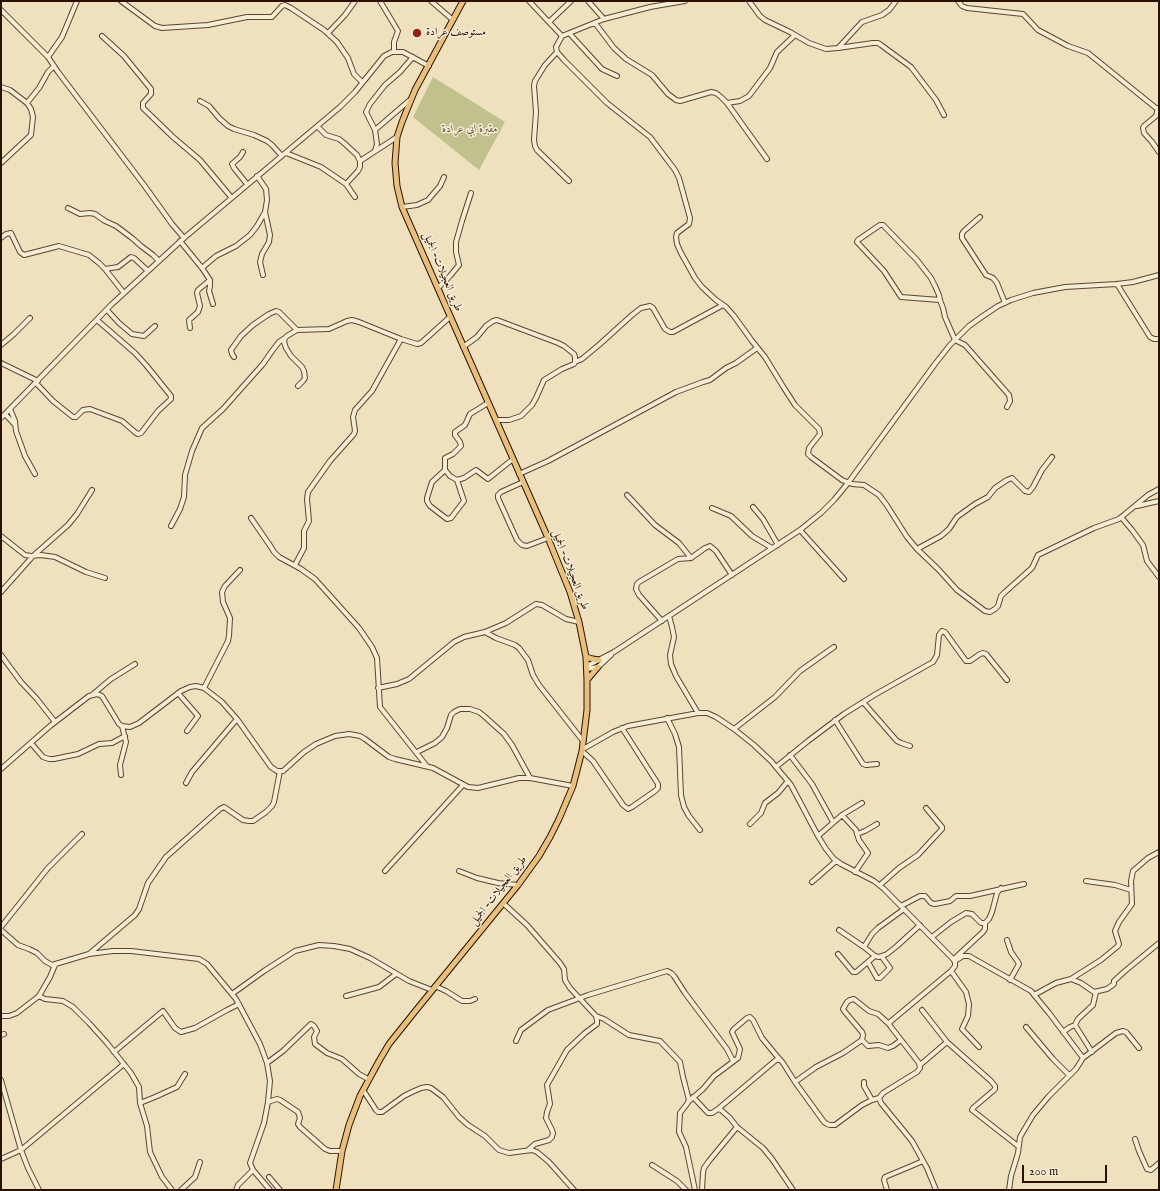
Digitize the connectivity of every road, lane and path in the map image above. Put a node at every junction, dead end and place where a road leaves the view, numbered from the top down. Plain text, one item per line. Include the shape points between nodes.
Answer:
1 (78, 1) edge
2 (121, 1) edge
3 (355, 1) edge
4 (380, 1) edge
5 (431, 1) edge
6 (463, 1) edge
7 (529, 1) edge
8 (571, 1) edge
9 (588, 1) edge
10 (685, 1) edge
11 (749, 1) edge
12 (896, 1) edge
13 (958, 1) edge
14 (1, 10) edge
15 (604, 19) junction
16 (453, 20) junction
17 (549, 22) junction
18 (595, 23) junction
19 (328, 33) junction
20 (570, 34) junction
21 (795, 35) junction
22 (102, 36) dead end
23 (562, 36) junction
24 (838, 48) junction
25 (394, 51) junction
26 (557, 52) junction
27 (48, 57) junction
28 (413, 57) junction
29 (54, 66) junction
30 (428, 66) junction
31 (617, 76) dead end
32 (362, 82) junction
33 (1, 87) edge
34 (412, 97) junction
35 (200, 101) dead end
36 (27, 103) junction
37 (727, 103) junction
38 (1158, 108) edge
39 (944, 115) dead end
40 (318, 127) junction
41 (376, 130) junction
42 (398, 137) junction
43 (375, 151) junction
44 (243, 152) dead end
45 (1159, 152) edge
46 (286, 153) junction
47 (282, 156) junction
48 (767, 159) dead end
49 (360, 161) junction
50 (1, 163) edge
51 (257, 176) junction
52 (444, 177) dead end
53 (570, 181) dead end
54 (248, 184) junction
55 (346, 184) junction
56 (471, 193) dead end
57 (231, 197) junction
58 (355, 197) dead end
59 (402, 207) junction
60 (68, 208) dead end
61 (265, 212) junction
62 (980, 217) dead end
63 (1, 238) edge
64 (182, 239) junction
65 (159, 261) junction
66 (202, 268) junction
67 (104, 269) junction
68 (148, 271) junction
69 (263, 275) dead end
70 (1159, 275) edge
71 (210, 280) junction
72 (1117, 284) junction
73 (438, 288) junction
74 (124, 293) junction
75 (940, 300) junction
76 (1005, 303) junction
77 (213, 304) dead end
78 (723, 305) junction
79 (107, 310) junction
80 (450, 317) junction
81 (30, 318) dead end
82 (97, 320) junction
83 (155, 326) dead end
84 (190, 328) dead end
85 (297, 330) junction
86 (285, 338) junction
87 (401, 339) junction
88 (1159, 339) edge
89 (955, 340) junction
90 (1, 345) edge
91 (463, 347) junction
92 (757, 348) junction
93 (234, 357) dead end
94 (576, 362) junction
95 (1, 364) edge
96 (37, 382) junction
97 (298, 386) dead end
98 (488, 403) junction
99 (1007, 407) dead end
100 (10, 409) junction
101 (5, 414) junction
102 (1, 418) edge
103 (496, 420) junction
104 (16, 426) junction
105 (1052, 457) dead end
106 (513, 459) junction
107 (445, 470) junction
108 (35, 474) dead end
109 (519, 474) junction
110 (457, 480) junction
111 (523, 482) junction
112 (848, 483) junction
113 (1159, 488) edge
114 (92, 490) dead end
115 (627, 496) dead end
116 (1159, 501) edge
117 (1135, 506) junction
118 (753, 507) dead end
119 (712, 508) dead end
120 (1121, 517) junction
121 (251, 518) dead end
122 (171, 526) dead end
123 (800, 530) junction
124 (1, 536) edge
125 (548, 538) junction
126 (778, 544) junction
127 (772, 548) junction
128 (917, 549) junction
129 (33, 556) junction
130 (691, 558) junction
131 (295, 565) junction
132 (240, 570) dead end
133 (732, 575) junction
134 (1159, 577) edge
135 (105, 578) dead end
136 (844, 579) dead end
137 (1, 592) edge
138 (669, 616) junction
139 (662, 621) junction
140 (579, 622) junction
141 (485, 632) junction
142 (834, 647) dead end
143 (614, 652) junction
144 (1, 655) edge
145 (586, 657) junction
146 (599, 660) junction
147 (135, 664) dead end
148 (598, 667) junction
149 (587, 668) junction
150 (587, 680) junction
151 (1007, 680) dead end
152 (204, 688) junction
153 (378, 688) junction
154 (178, 693) junction
155 (91, 695) junction
156 (863, 702) junction
157 (698, 713) junction
158 (667, 718) junction
159 (237, 719) junction
160 (835, 720) junction
161 (55, 722) junction
162 (122, 726) junction
163 (622, 728) junction
164 (734, 729) junction
165 (187, 731) dead end
166 (125, 736) junction
167 (583, 742) junction
168 (31, 743) junction
169 (910, 746) dead end
170 (582, 750) junction
171 (417, 752) junction
172 (790, 755) junction
173 (877, 764) dead end
174 (426, 765) junction
175 (776, 767) junction
176 (1, 769) edge
177 (280, 771) junction
178 (121, 775) dead end
179 (530, 778) junction
180 (788, 781) junction
181 (186, 783) dead end
182 (463, 785) junction
183 (573, 786) junction
184 (862, 803) dead end
185 (926, 808) dead end
186 (842, 815) junction
187 (833, 822) junction
188 (750, 824) dead end
189 (877, 824) dead end
190 (700, 830) dead end
191 (82, 834) dead end
192 (857, 834) junction
193 (818, 836) junction
194 (1159, 852) edge
195 (836, 861) junction
196 (385, 871) dead end
197 (459, 871) dead end
198 (856, 872) junction
199 (1086, 881) dead end
200 (812, 882) dead end
201 (1024, 884) dead end
202 (518, 885) junction
203 (880, 885) junction
204 (1001, 888) junction
205 (1131, 890) junction
206 (989, 892) junction
207 (995, 899) junction
208 (504, 904) junction
209 (903, 907) junction
210 (985, 923) junction
211 (920, 925) junction
212 (1, 928) edge
213 (839, 930) dead end
214 (932, 937) junction
215 (1007, 940) dead end
216 (1159, 943) edge
217 (864, 947) junction
218 (89, 954) junction
219 (838, 954) dead end
220 (875, 956) junction
221 (882, 957) junction
222 (954, 960) junction
223 (868, 962) junction
224 (55, 965) junction
225 (951, 971) junction
226 (396, 974) junction
227 (1071, 979) junction
228 (1010, 980) junction
229 (434, 988) junction
230 (1096, 992) junction
231 (232, 994) junction
232 (575, 994) junction
233 (588, 995) junction
234 (1034, 995) junction
235 (39, 996) junction
236 (346, 996) dead end
237 (579, 998) junction
238 (475, 999) dead end
239 (239, 1004) junction
240 (922, 1010) dead end
241 (1, 1016) edge
242 (596, 1016) junction
243 (604, 1019) junction
244 (597, 1024) junction
245 (889, 1024) junction
246 (1075, 1025) junction
247 (1026, 1027) dead end
248 (1063, 1032) junction
249 (862, 1040) junction
250 (901, 1040) junction
251 (516, 1042) dead end
252 (947, 1042) junction
253 (979, 1047) dead end
254 (1139, 1048) dead end
255 (114, 1052) junction
256 (1092, 1052) junction
257 (777, 1058) junction
258 (1083, 1058) junction
259 (733, 1061) junction
260 (267, 1063) junction
261 (124, 1064) junction
262 (920, 1065) junction
263 (185, 1074) dead end
264 (1069, 1075) junction
265 (368, 1079) junction
266 (1, 1080) edge
267 (795, 1082) junction
268 (864, 1082) dead end
269 (363, 1090) junction
270 (693, 1097) junction
271 (879, 1098) junction
272 (872, 1100) junction
273 (268, 1102) junction
274 (688, 1102) junction
275 (140, 1103) junction
276 (718, 1109) junction
277 (737, 1128) junction
278 (1135, 1139) dead end
279 (1018, 1146) junction
280 (20, 1150) junction
281 (342, 1150) junction
282 (528, 1150) junction
283 (1, 1159) edge
284 (200, 1162) dead end
285 (923, 1162) junction
286 (1159, 1163) edge
287 (652, 1165) dead end
288 (253, 1170) junction
289 (269, 1177) dead end
290 (39, 1190) edge
291 (172, 1190) edge
292 (181, 1190) edge
293 (236, 1190) edge
294 (270, 1190) edge
295 (280, 1190) edge
296 (336, 1190) edge
297 (574, 1190) edge
298 (686, 1190) edge
299 (695, 1190) edge
300 (702, 1190) edge
301 (793, 1190) edge
302 (887, 1190) edge
303 (936, 1190) edge
304 (1009, 1190) edge

1 - 27 street via 62,37
2 - 19 street via 158,28 208,25 247,17 272,17 284,5
3 - 19 street
4 - 25 street via 398,31
5 - 16 street
6 - 16 main road, طريق العجيلات- الجميل
7 - 17 street
8 - 17 street
9 - 15 street
10 - 15 street
11 - 21 street via 762,19
12 - 24 street via 882,15 862,22
13 - 38 street via 966,8 1023,14 1038,30 1088,53
14 - 27 street
15 - 18 street
16 - 30 main road, طريق العجيلات- الجميل
17 - 23 street
18 - 20 street
18 - 37 street via 614,48 626,59 652,75 676,100 711,92 716,93
19 - 32 street via 337,42 348,58 354,74
20 - 23 street
20 - 31 street via 602,69
21 - 24 street via 826,49
21 - 37 street via 777,52 770,68 749,96 740,101
22 - 57 street via 124,56 151,89 151,94 142,103 143,108 200,160
23 - 26 street via 556,46
24 - 39 street via 878,43 911,67
25 - 28 street via 404,52
25 - 32 street via 380,60
26 - 53 street via 535,81 534,140 537,150
26 - 78 street via 607,103 650,137 675,170 690,218 689,224 676,237 677,244 702,287
27 - 29 street
28 - 30 street
28 - 41 street via 385,85 368,107 366,112
29 - 36 street
29 - 64 street
30 - 34 main road, طريق العجيلات- الجميل
32 - 40 street
33 - 36 street via 10,90
34 - 41 street
34 - 42 main road, طريق العجيلات- الجميل
35 - 47 street via 209,106 228,126 267,141
36 - 50 street via 33,117 31,135
37 - 48 street
38 - 45 street via 1156,116 1143,128
40 - 46 street
40 - 49 street via 326,135 344,143
41 - 43 street
42 - 43 street
42 - 59 main road, طريق العجيلات- الجميل via 394,164
43 - 49 street
44 - 54 street via 232,164
46 - 47 street
46 - 55 street via 321,167
47 - 51 street
49 - 55 street via 358,171
51 - 54 street
51 - 61 street via 266,189
52 - 59 street via 428,200
54 - 57 street
55 - 58 street
56 - 73 street via 456,242 459,264
57 - 64 street
59 - 73 main road, طريق العجيلات- الجميل
60 - 65 street via 80,214 90,212 116,226
61 - 66 street via 250,235
61 - 69 street via 270,235 260,262
62 - 76 street via 964,231 962,238 986,275 997,283
63 - 67 street via 11,234 24,255 61,246 89,255
64 - 65 street
64 - 66 street
65 - 68 street
66 - 71 street
67 - 68 street via 118,267 131,257
67 - 74 street
68 - 74 street
70 - 72 street
71 - 77 street via 208,291
71 - 84 street via 198,290 200,306 198,312 189,320
72 - 76 street via 1046,290
72 - 88 street via 1150,337
73 - 80 main road, طريق العجيلات- الجميل
74 - 79 street
75 - 75 street via 901,297 884,270 857,242 858,240 880,225 885,226 926,271
75 - 89 street
76 - 89 street via 974,322
78 - 92 street
78 - 94 street via 673,332 665,329 653,308 641,308
79 - 82 street
79 - 83 street via 132,334 144,336
80 - 87 street via 421,343
80 - 91 main road, طريق العجيلات- الجميل
81 - 90 street
82 - 96 street
82 - 96 street via 138,357 171,396 171,400 158,411 142,433 138,434 122,421 90,409 83,410 73,417 53,401
85 - 86 street
85 - 87 street via 329,329 352,320
85 - 93 street via 276,311 241,336 232,350
86 - 97 street via 286,348 304,371 305,378
86 - 122 street via 202,428 185,475 184,497
87 - 131 street via 372,392 355,410 354,434 318,476 308,492 309,521 304,531 304,548
89 - 99 street via 964,345 1009,395 1010,402
89 - 112 street via 934,364
91 - 94 street via 477,338 486,326 497,320 564,346 576,356
91 - 98 main road, طريق العجيلات- الجميل
92 - 109 street via 710,380 659,400 553,459
92 - 112 street via 795,405 819,429 820,434 809,448 809,456
94 - 103 street via 544,380 532,405 520,416 509,420
95 - 96 street
96 - 100 street
98 - 103 main road, طريق العجيلات- الجميل
98 - 107 street via 470,414 465,425 455,432 461,446 445,458
100 - 101 street
100 - 104 street
101 - 102 street
101 - 104 street
103 - 106 main road, طريق العجيلات- الجميل
104 - 108 street via 25,456
105 - 128 street via 1029,492 1012,478 1008,480 988,497 957,517 941,536
106 - 109 main road, طريق العجيلات- الجميل
106 - 110 street via 489,478 476,470
107 - 110 street
107 - 110 street via 432,482 427,501 447,519 451,518 464,501
109 - 111 main road, طريق العجيلات- الجميل
111 - 125 main road, طريق العجيلات- الجميل
111 - 125 street via 501,492 498,498 522,545 526,546
112 - 123 street via 821,513
112 - 128 street via 864,485 879,495
113 - 117 street
114 - 129 street via 68,525
115 - 130 street
116 - 117 street
117 - 120 street
118 - 126 street
119 - 127 street via 731,516 752,536
120 - 128 street via 1038,555 1032,568 1001,596 998,606 990,612 984,611 957,590
120 - 134 street via 1143,545 1147,561
121 - 131 street via 274,552
123 - 126 street
123 - 136 street
124 - 129 street via 22,554
125 - 140 main road, طريق العجيلات- الجميل
126 - 127 street
127 - 133 street
129 - 135 street via 41,554 55,557
129 - 137 street
130 - 133 street via 710,546
130 - 139 street via 676,561 636,586 639,595
131 - 153 street via 324,587 367,639 377,658
132 - 152 street via 222,592 230,618 229,636
133 - 138 street
138 - 139 street
138 - 157 street via 674,637 670,654 671,664
139 - 143 street
140 - 141 street via 566,619 539,603 506,624
140 - 145 main road, طريق العجيلات- الجميل
141 - 153 street via 454,642 404,682
141 - 167 street via 519,648 528,660 538,685
142 - 164 street via 800,671 775,697
143 - 146 street
143 - 148 street
144 - 161 street
145 - 146 main road
145 - 149 main road, طريق العجيلات- الجميل
146 - 149 street
147 - 155 street
148 - 149 street
148 - 150 main road
149 - 150 main road, طريق العجيلات- الجميل
150 - 167 main road, طريق العجيلات- الجميل
151 - 156 street via 986,654 966,661 942,631 934,662
152 - 154 street via 190,687
152 - 159 street via 222,702
153 - 171 street via 382,710
154 - 162 street via 135,726
154 - 165 street via 198,716
155 - 161 street
155 - 162 street via 102,696 116,721
156 - 160 street
156 - 169 street via 896,741
157 - 158 street
157 - 164 street via 712,714
158 - 163 street
158 - 190 street via 678,740 684,807
159 - 177 street via 271,767
159 - 181 street via 192,772
160 - 172 street
160 - 173 street via 863,764
161 - 168 street
162 - 166 street
163 - 170 street
163 - 170 street via 658,784 655,791 632,807 626,808 623,805 593,761
164 - 175 street
166 - 168 street via 112,743 99,744 78,754 54,759 43,757
166 - 178 street via 126,742 120,765
167 - 170 main road, طريق العجيلات- الجميل
168 - 176 street
170 - 183 main road, طريق العجيلات- الجميل
171 - 174 street
171 - 179 street via 442,737 454,712 470,709 479,712 504,734
172 - 175 street
172 - 187 street via 808,779
174 - 177 street via 389,757 360,736 344,734 316,744
174 - 182 street
175 - 180 street
177 - 218 street via 274,802 266,812 249,821 243,820 224,807 220,809 166,857 148,883 135,915
179 - 182 street via 519,778 478,788
179 - 183 street
180 - 188 street via 765,803 761,813
180 - 193 street
182 - 196 street
183 - 202 main road, طريق العجيلات- الجميل via 550,837
184 - 186 street
185 - 203 street via 942,829 918,855
186 - 187 street
186 - 192 street
187 - 193 street
189 - 192 street
191 - 212 street via 48,868
192 - 198 street via 868,854
193 - 195 street
194 - 205 street via 1133,871
195 - 198 street
195 - 200 street
197 - 202 street via 498,884
198 - 203 street
199 - 205 street
201 - 204 street
202 - 208 main road, طريق العجيلات- الجميل
203 - 209 street
204 - 206 street
204 - 207 street
205 - 227 street via 1132,904 1118,922 1115,932 1118,946
206 - 207 street
206 - 209 street via 956,896 934,904 925,896 920,896
207 - 210 street via 990,917
208 - 229 main road, طريق العجيلات- الجميل
208 - 232 street via 527,925 560,963 567,985
209 - 211 street
209 - 217 street via 872,934
210 - 214 street via 966,913
210 - 222 street via 983,932
211 - 214 street
211 - 221 street
212 - 224 street via 18,945 37,954 45,962
213 - 217 street
214 - 222 street
215 - 228 street via 1019,964
216 - 230 street via 1109,988
217 - 220 street
218 - 224 street
218 - 231 street via 131,951 199,959 207,964
219 - 223 street via 853,972
220 - 221 street
220 - 223 street
221 - 223 street via 890,968 880,978 877,978
222 - 225 street via 955,966
222 - 228 street via 969,956
224 - 235 street
225 - 245 street
225 - 253 street via 966,992 969,1004 968,1016 962,1029
226 - 229 street via 409,981
226 - 231 street via 350,949 320,945 295,951
226 - 236 street via 379,987
227 - 230 street
227 - 234 street via 1056,983
228 - 234 street
229 - 238 street via 446,991 462,1001
229 - 265 main road, طريق العجيلات- الجميل via 390,1044
230 - 246 street via 1093,1005
231 - 239 street
232 - 233 street
232 - 237 street
233 - 237 street
233 - 259 street via 669,971 727,1049
234 - 248 street
235 - 241 street via 17,1013
235 - 255 street via 73,1007
237 - 242 street
237 - 251 street via 543,1012 521,1030
239 - 255 street via 195,1028 181,1032 163,1011
239 - 260 street
240 - 252 street
242 - 243 street
242 - 244 street
243 - 244 street
243 - 274 street via 629,1035 663,1043 681,1064
244 - 282 street via 567,1050 547,1085 550,1104 546,1118 553,1133 552,1137
245 - 249 street via 854,999 850,1000 843,1010 862,1032
245 - 250 street
246 - 248 street
246 - 256 street
247 - 264 street
248 - 258 street
249 - 250 street via 868,1046 879,1045 888,1048
249 - 267 street
250 - 262 street
252 - 262 street
252 - 279 street via 995,1086 995,1089 972,1110
254 - 256 street via 1126,1032 1122,1031 1114,1034
255 - 261 street
256 - 258 street
257 - 259 street via 750,1017 732,1030 732,1036 740,1049 739,1056
257 - 267 street via 786,1066
257 - 276 street
258 - 264 street
259 - 270 street
260 - 265 street via 311,1024 317,1031 314,1037 315,1044 327,1053 342,1059 350,1068
260 - 273 street via 270,1081
261 - 275 street via 139,1087
261 - 280 street
262 - 271 street via 917,1072
263 - 275 street via 177,1087
264 - 279 street via 1033,1115 1023,1130
265 - 269 main road, طريق العجيلات- الجميل
266 - 280 street
267 - 272 street via 824,1122 830,1126
268 - 272 street
269 - 281 main road, طريق العجيلات- الجميل
269 - 282 street via 376,1110 382,1112 412,1092 421,1088 431,1088 443,1097 471,1128 486,1136 499,1150 509,1153
270 - 274 street
270 - 276 street via 708,1113
271 - 272 street
271 - 285 street via 912,1141
273 - 281 street via 280,1100 298,1112 300,1127 325,1149 330,1152
273 - 288 street via 264,1123 250,1163
274 - 299 street via 680,1113 679,1132 686,1147
275 - 291 street via 147,1126 150,1152 162,1177
276 - 277 street via 730,1118
277 - 300 street via 704,1168
277 - 301 street via 767,1152
278 - 286 street via 1147,1169 1151,1170
279 - 304 street
280 - 283 street
280 - 290 street
281 - 296 main road, طريق العجيلات- الجميل
282 - 297 street via 540,1154
284 - 292 street via 195,1177
285 - 302 street via 885,1177
285 - 303 street
287 - 298 street
288 - 293 street
288 - 294 street
289 - 295 street

